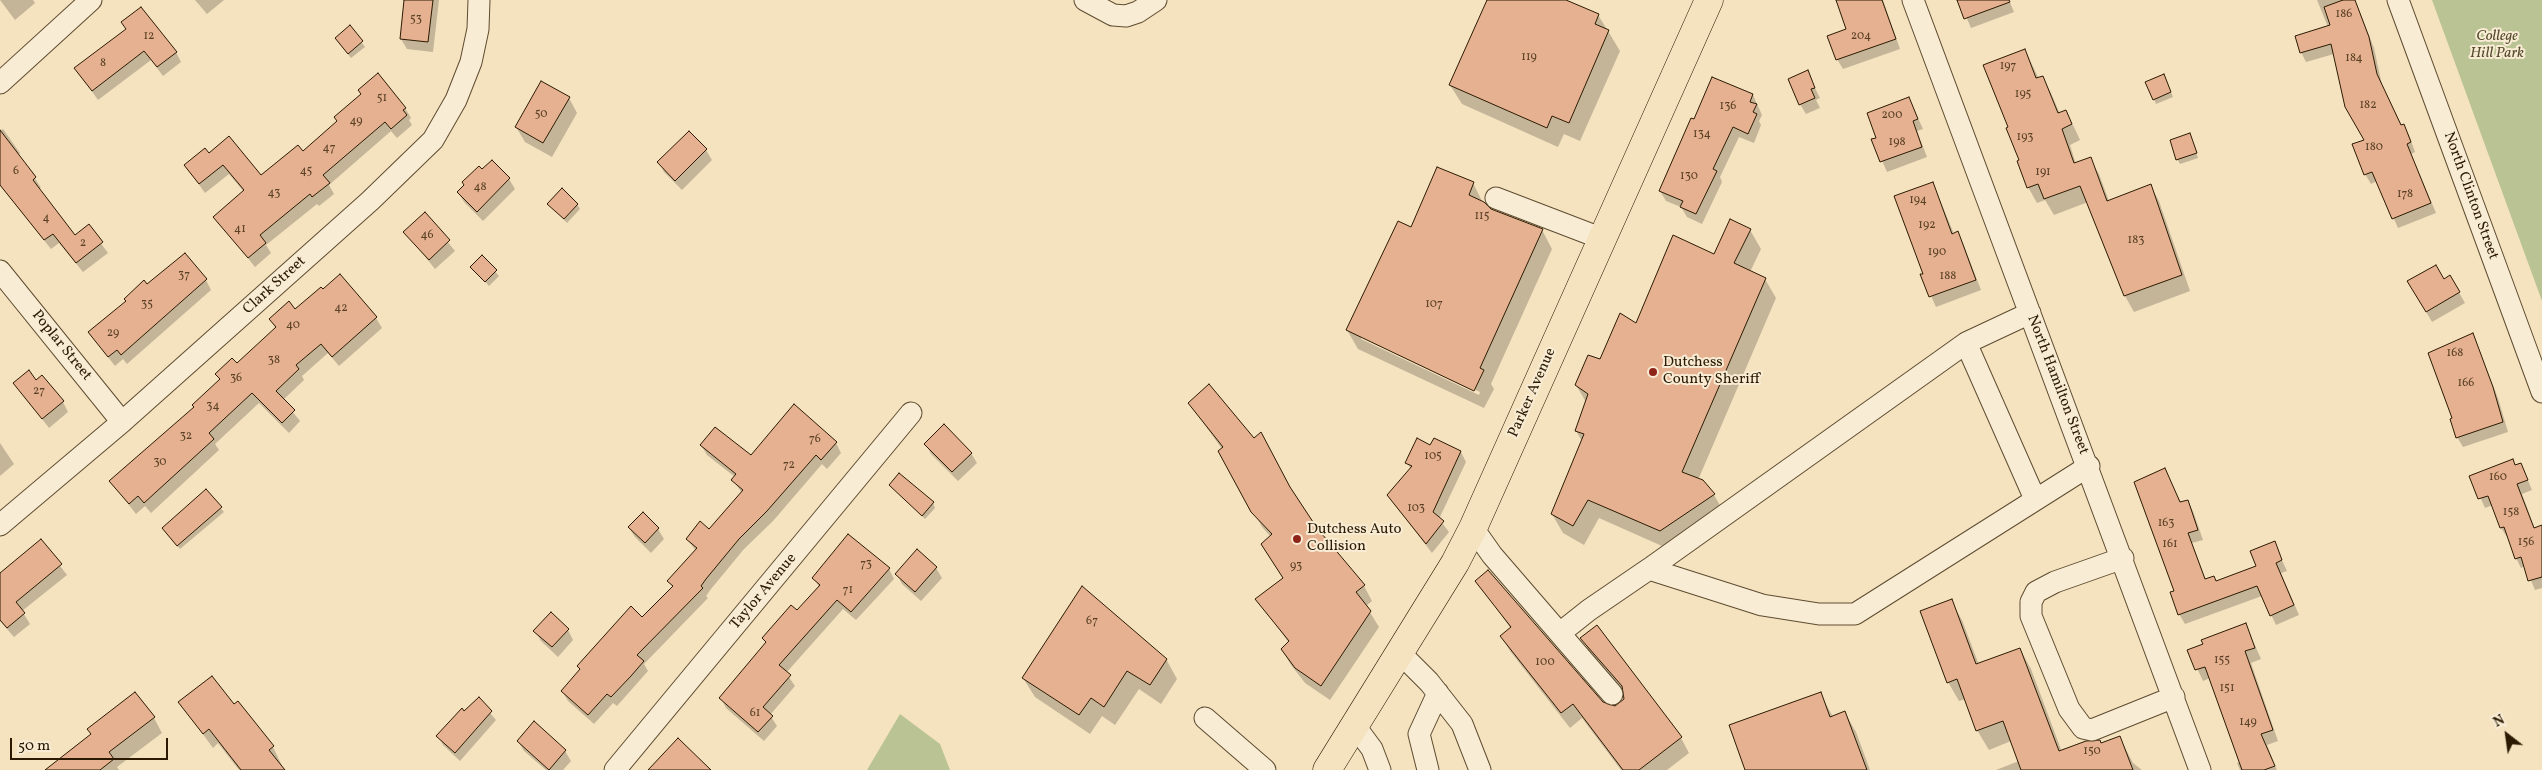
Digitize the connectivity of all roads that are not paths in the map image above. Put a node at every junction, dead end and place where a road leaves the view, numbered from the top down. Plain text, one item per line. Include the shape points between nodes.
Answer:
1 (91, 0) edge
2 (479, 0) edge
3 (1085, 0) edge
4 (1156, 0) edge
5 (1709, 0) edge
6 (1913, 0) edge
7 (2398, 0) edge
8 (0, 83) edge
9 (1496, 198) dead end
10 (1602, 239) junction
11 (0, 271) edge
12 (2030, 313) junction
13 (1966, 343) junction
14 (2542, 392) edge
15 (912, 413) dead end
16 (122, 422) junction
17 (2088, 466) junction
18 (2034, 499) junction
19 (0, 525) edge
20 (1473, 528) junction
21 (2123, 558) junction
22 (1650, 569) junction
23 (1560, 633) junction
24 (1400, 653) junction
25 (1438, 693) junction
26 (1612, 694) dead end
27 (2174, 697) junction
28 (1205, 718) dead end
29 (1355, 726) junction
30 (615, 770) edge
31 (1265, 770) edge
32 (1327, 770) edge
33 (1380, 770) edge
34 (1428, 770) edge
35 (1480, 770) edge
36 (2200, 770) edge

1 - 8 street
2 - 16 street, Clark Street via 478,29 471,62 456,100 433,140 370,201
3 - 4 street via 1113,15 1126,16
5 - 10 main road, Parker Avenue
6 - 12 street, North Hamilton Street
7 - 14 street, North Clinton Street
9 - 10 street
10 - 20 main road, Parker Avenue
11 - 16 street, Poplar Street
12 - 13 street
12 - 17 street, North Hamilton Street
13 - 18 street
13 - 22 street
15 - 30 street, Taylor Avenue
16 - 19 street, Clark Street
17 - 18 street
17 - 21 street, North Hamilton Street
18 - 22 street via 1855,614 1819,614 1762,605
20 - 23 street via 1492,555
20 - 24 main road, Parker Avenue
21 - 27 street, North Hamilton Street
21 - 27 street via 2036,592 2031,602 2031,616 2069,709 2083,728 2092,730
22 - 23 street
23 - 26 street
24 - 25 street
24 - 29 main road, Parker Avenue
25 - 34 street via 1419,734
25 - 35 street via 1462,724
27 - 36 street, North Hamilton Street
28 - 31 street
29 - 32 main road, Parker Avenue
29 - 33 street via 1372,749

